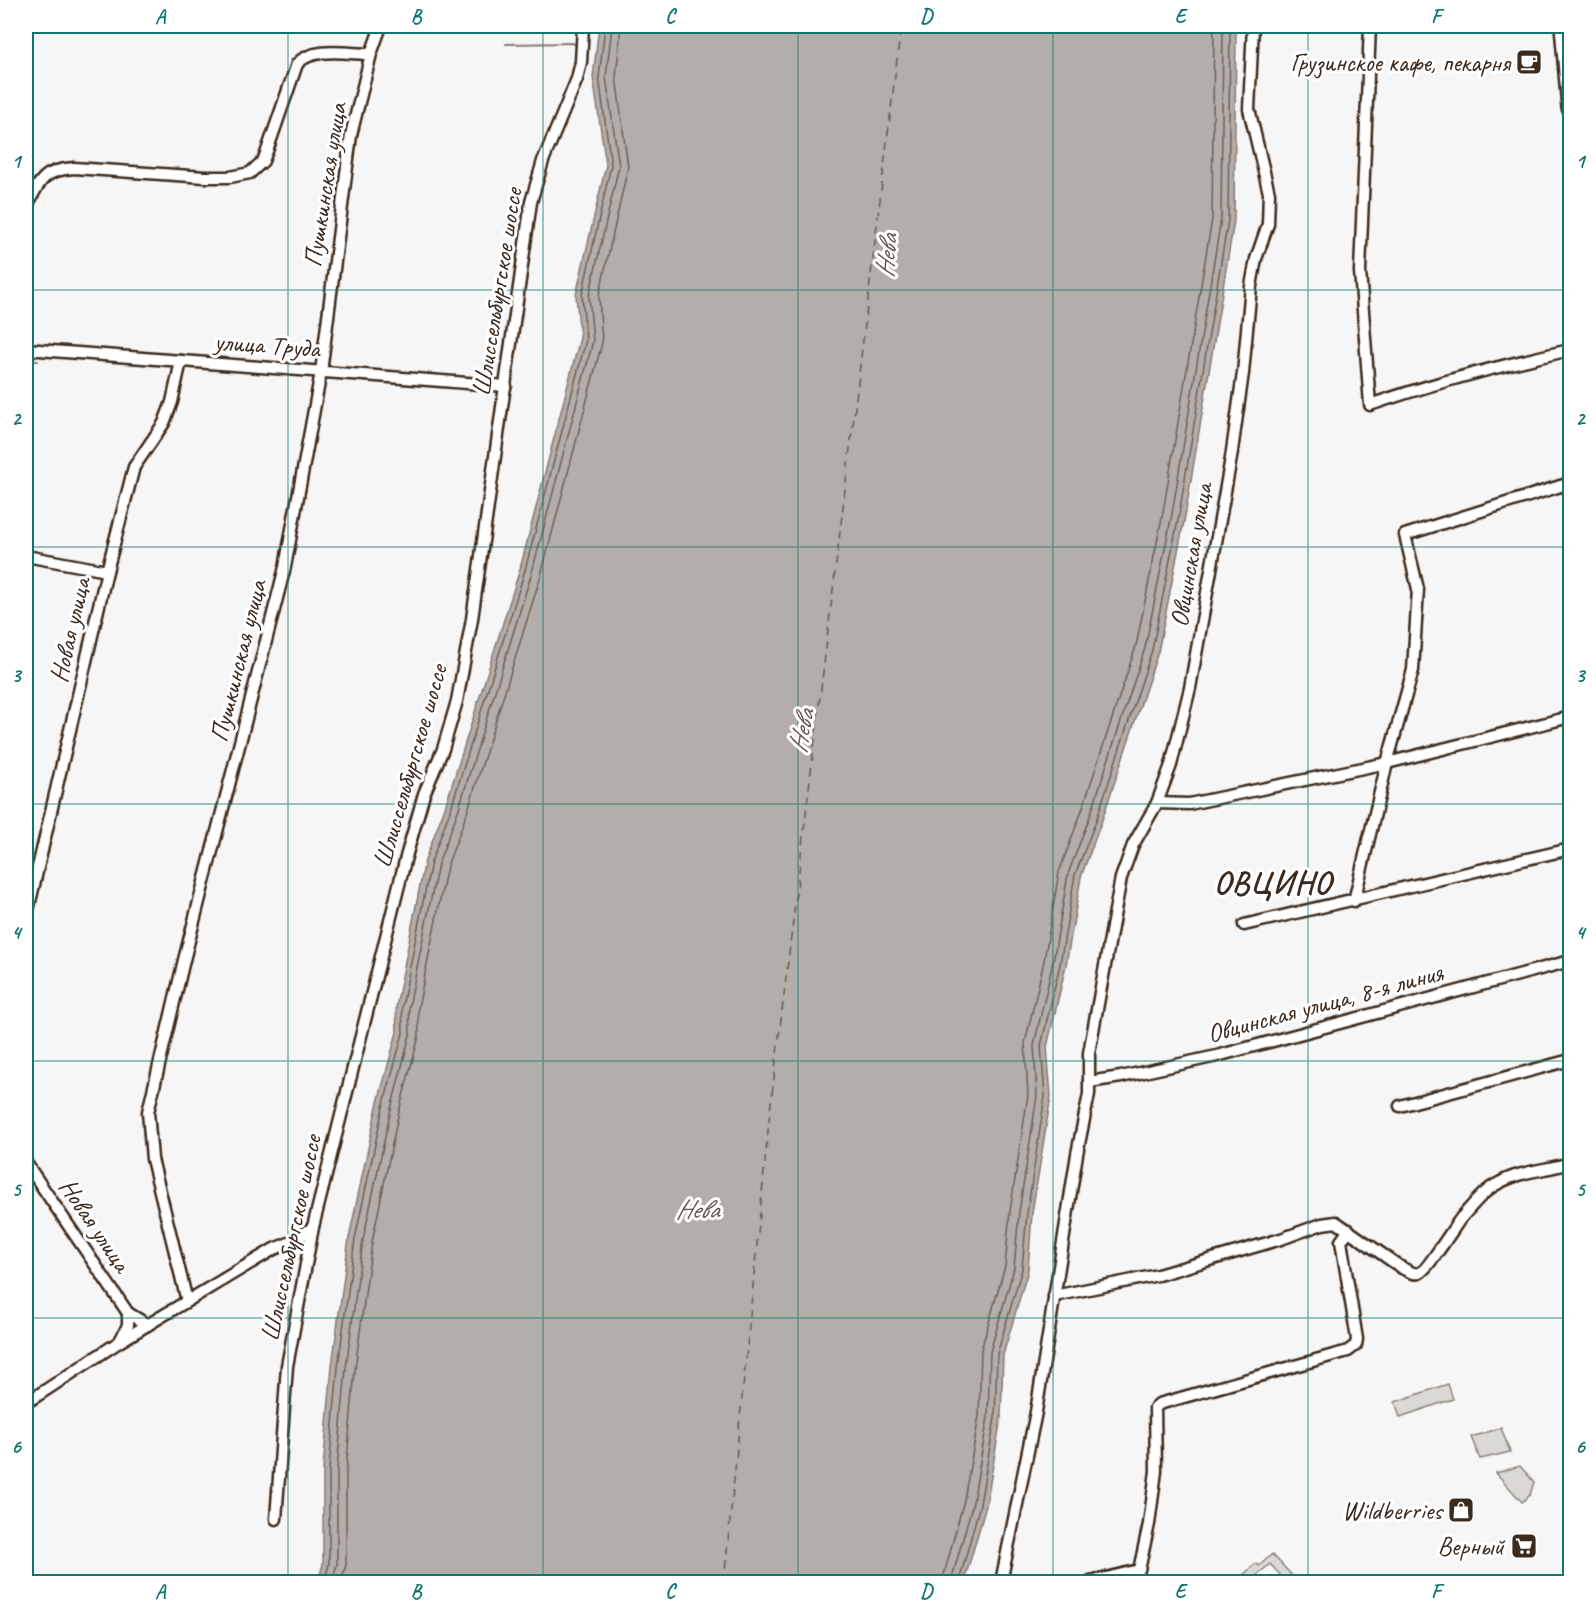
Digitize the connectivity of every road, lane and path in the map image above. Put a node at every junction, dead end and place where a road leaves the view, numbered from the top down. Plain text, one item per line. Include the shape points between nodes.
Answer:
1 (381, 26) edge
2 (583, 26) edge
3 (1253, 26) edge
4 (1370, 26) edge
5 (1563, 26) edge
6 (371, 54) junction
7 (1570, 108) edge
8 (26, 208) edge
9 (26, 349) edge
10 (1570, 350) edge
11 (181, 361) junction
12 (321, 372) junction
13 (506, 386) junction
14 (1570, 483) edge
15 (26, 556) edge
16 (107, 571) junction
17 (1570, 717) edge
18 (1387, 763) junction
19 (1157, 804) junction
20 (1570, 849) edge
21 (1354, 901) junction
22 (26, 919) edge
23 (1244, 925) dead end
24 (1570, 961) edge
25 (1570, 1059) edge
26 (1089, 1082) junction
27 (1400, 1106) dead end
28 (26, 1163) edge
29 (1570, 1163) edge
30 (313, 1227) junction
31 (1349, 1230) junction
32 (1054, 1296) junction
33 (187, 1301) junction
34 (128, 1313) junction
35 (148, 1325) junction
36 (119, 1342) junction
37 (26, 1403) edge
38 (276, 1519) dead end
39 (1001, 1582) edge
40 (1090, 1582) edge

1 - 6 street, Пушкинская улица
2 - 13 street, Шлиссельбургское шоссе via 577,79 543,161 531,202
3 - 19 street, Овцинская улица via 1249,109 1269,193 1268,224 1251,286 1231,458 1190,688
4 - 10 street via 1360,272 1370,405 1503,365
5 - 7 main road
6 - 8 street via 320,53 302,58 263,161 250,173 205,177 60,169 39,183
6 - 12 street, Пушкинская улица via 351,135
9 - 11 street, улица Труда
11 - 12 street, улица Труда
11 - 16 street, Новая улица via 164,423 134,467
12 - 13 street, улица Труда
12 - 33 street, Пушкинская улица via 285,567 148,1112 152,1159
13 - 30 street, Шлиссельбургское шоссе via 457,701 406,857
14 - 18 street via 1405,535 1418,589 1413,670
15 - 16 street
16 - 22 street, Новая улица
17 - 18 street
18 - 19 street via 1189,804
18 - 21 street
19 - 26 street, Овцинская улица via 1133,845 1121,878 1089,1053
20 - 21 street
21 - 23 street
24 - 26 street, Овцинская улица, 8-я линия via 1218,1056
25 - 27 street
26 - 32 street, Овцинская улица
28 - 34 street, Новая улица
29 - 31 street via 1497,1184 1462,1218 1420,1273 1401,1268
30 - 33 street
30 - 38 street, Шлиссельбургское шоссе via 287,1366
31 - 32 street via 1336,1222 1322,1224 1158,1275
31 - 40 street via 1341,1241 1356,1345 1348,1351 1155,1408 1156,1471 1139,1570
32 - 39 street, Овцинская улица via 1036,1412
33 - 35 street
34 - 35 street, Новая улица
34 - 36 street via 128,1324
35 - 36 street
36 - 37 street

